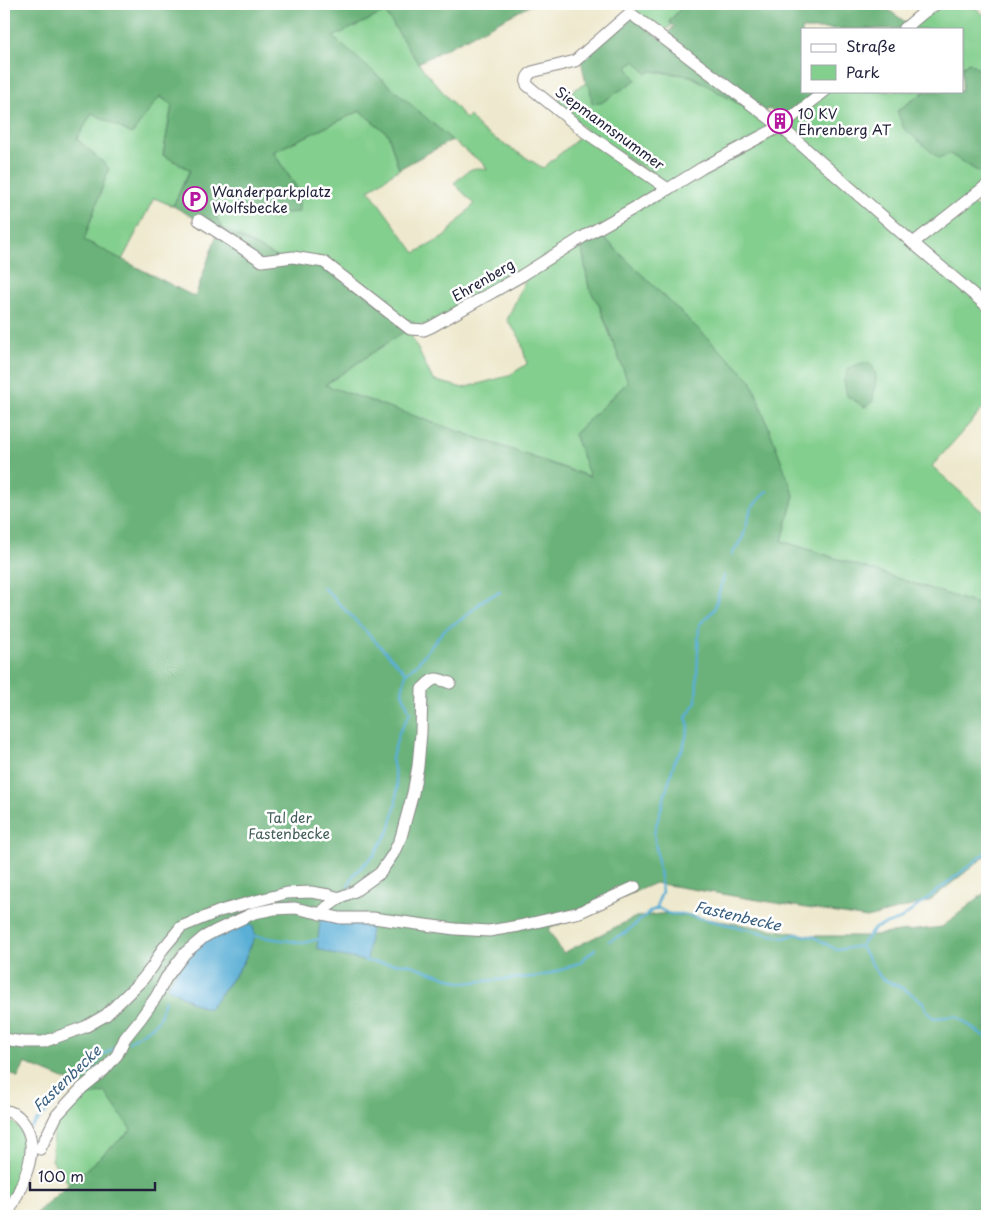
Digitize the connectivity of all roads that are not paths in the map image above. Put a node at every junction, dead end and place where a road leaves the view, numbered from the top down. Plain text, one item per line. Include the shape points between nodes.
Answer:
1 (936, 4) edge
2 (905, 28) edge
3 (824, 92) edge
4 (780, 126) junction
5 (987, 185) edge
6 (668, 189) junction
7 (199, 220) dead end
8 (913, 243) junction
9 (987, 306) edge
10 (450, 683) dead end
11 (635, 887) dead end
12 (340, 898) junction
13 (320, 914) junction
14 (4, 1039) edge
15 (4, 1111) edge
16 (40, 1149) dead end
17 (7, 1216) edge

1 - 2 street
3 - 4 street, Ehrenberg
4 - 6 street, Ehrenberg
4 - 6 street, Siepmannsnummer via 630,13 575,61 532,72 528,76 527,85 578,126
4 - 8 street
5 - 8 street
6 - 7 street, Ehrenberg via 424,330 410,329 324,262 292,256 262,261
8 - 9 street
10 - 12 street via 437,678 422,689 418,766 407,819 393,854 380,873
11 - 13 street via 580,912 489,931
12 - 13 street
12 - 14 street via 311,892 287,893 220,911 181,927 162,950 154,966 106,1015 85,1027 43,1042
13 - 16 street via 294,908 274,909 254,913 204,937 185,953 166,978 117,1055 57,1115
15 - 17 street via 14,1112 21,1118 30,1134 32,1147 28,1167

